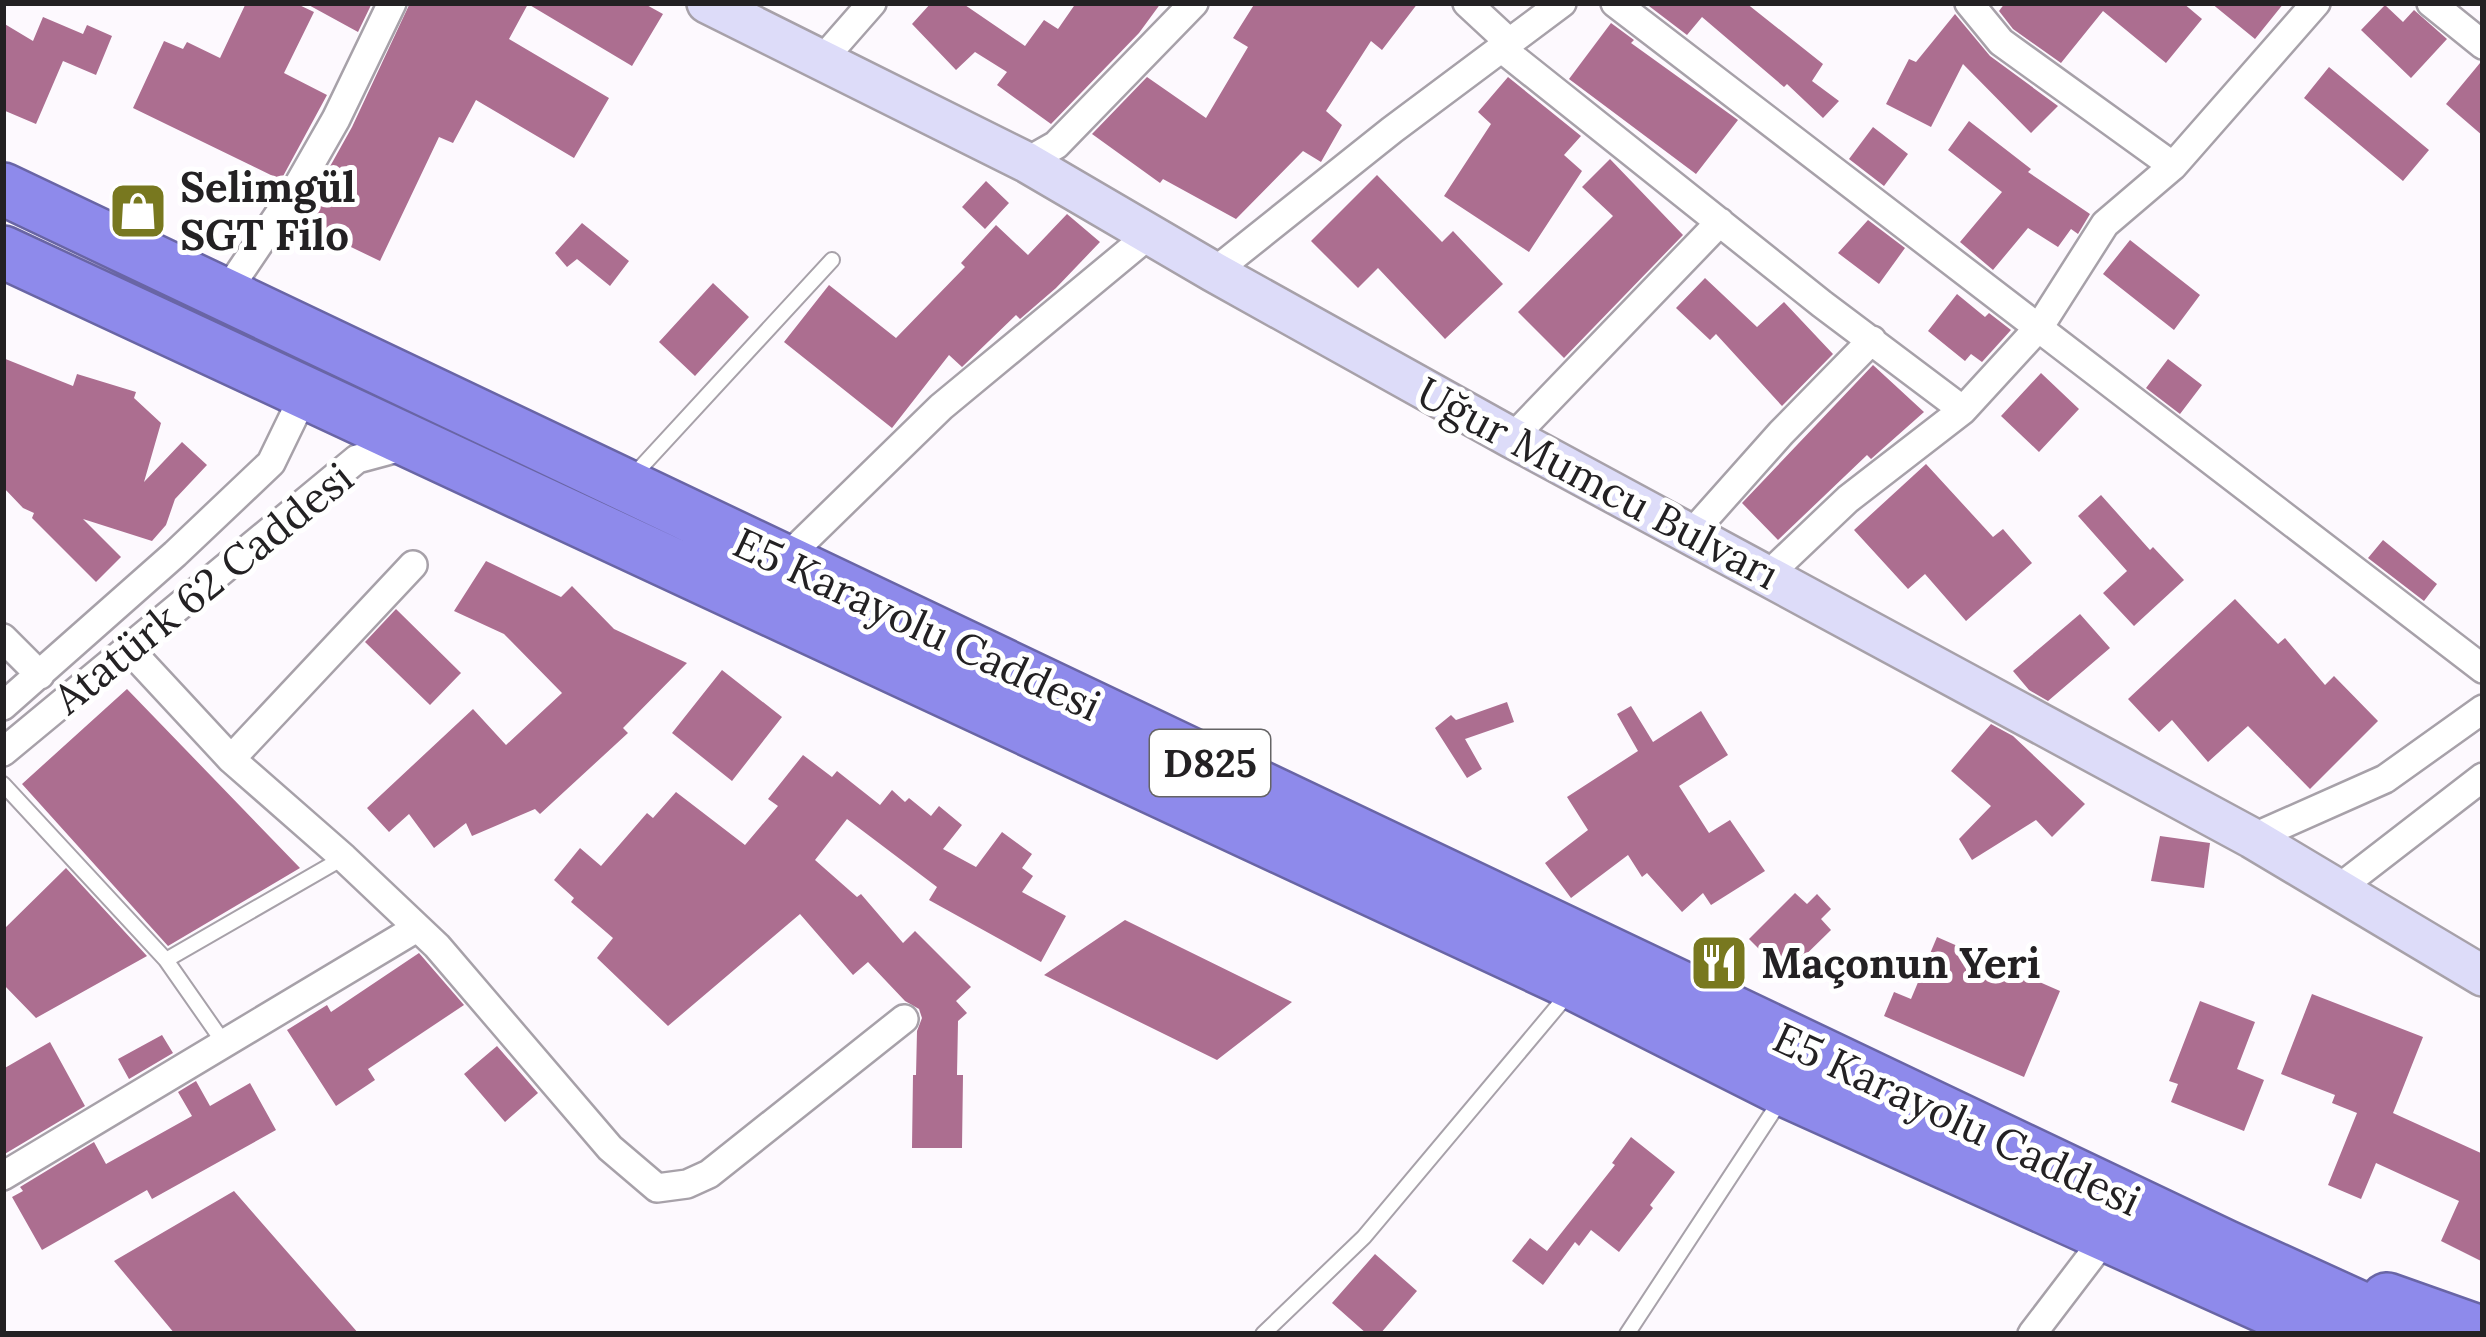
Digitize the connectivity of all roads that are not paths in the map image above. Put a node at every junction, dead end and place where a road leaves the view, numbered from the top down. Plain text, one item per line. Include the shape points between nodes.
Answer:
1 (392, 3) edge
2 (707, 3) edge
3 (872, 3) edge
4 (1194, 3) edge
5 (1467, 3) edge
6 (1562, 3) edge
7 (1616, 3) edge
8 (1969, 3) edge
9 (2316, 3) edge
10 (2431, 3) edge
11 (1505, 45) junction
12 (2483, 45) edge
13 (822, 60) junction
14 (1026, 162) junction
15 (2173, 166) junction
16 (3, 189) edge
17 (1720, 222) junction
18 (1150, 234) junction
19 (3, 252) edge
20 (832, 260) dead end
21 (1214, 272) junction
22 (225, 294) junction
23 (2040, 326) junction
24 (1872, 340) junction
25 (304, 393) junction
26 (1964, 410) junction
27 (1512, 439) junction
28 (413, 443) junction
29 (625, 485) junction
30 (1691, 534) junction
31 (784, 560) junction
32 (413, 565) dead end
33 (1768, 575) junction
34 (3, 638) edge
35 (127, 647) junction
36 (2483, 669) edge
37 (40, 675) junction
38 (3, 706) edge
39 (2483, 710) edge
40 (3, 752) edge
41 (232, 759) junction
42 (2483, 777) edge
43 (3, 784) edge
44 (2252, 838) junction
45 (344, 857) junction
46 (2338, 890) junction
47 (415, 929) junction
48 (166, 960) junction
49 (2483, 976) edge
50 (1576, 985) junction
51 (904, 1019) dead end
52 (224, 1043) junction
53 (1786, 1091) junction
54 (3, 1176) edge
55 (2109, 1233) junction
56 (2224, 1246) junction
57 (2483, 1333) edge
58 (1263, 1334) edge
59 (1627, 1334) edge
60 (2032, 1334) edge
61 (2325, 1334) edge
62 (2418, 1334) edge

1 - 22 street via 296,189
2 - 13 street, Uğur Mumcu Bulvarı
3 - 13 street
4 - 14 street via 1056,145
5 - 11 street
6 - 11 street
7 - 23 street
8 - 15 street via 2001,41
9 - 15 street
10 - 12 street
11 - 17 street
11 - 21 street
13 - 14 street, Uğur Mumcu Bulvarı
14 - 18 street, Uğur Mumcu Bulvarı
15 - 23 street via 2105,224
16 - 22 highway, E5 Karayolu Caddesi / D825
17 - 24 street
17 - 27 street
18 - 21 street, Uğur Mumcu Bulvarı
18 - 31 street via 940,407
19 - 25 highway, E5 Karayolu Caddesi / D825
20 - 29 lane
21 - 27 street, Uğur Mumcu Bulvarı
22 - 29 highway, E5 Karayolu Caddesi / D825
23 - 26 street
23 - 36 street
24 - 26 street
24 - 30 street
25 - 28 highway, E5 Karayolu Caddesi / D825
25 - 37 street, Atatürk 62 Caddesi via 271,463
26 - 33 street via 1848,499
27 - 30 street, Uğur Mumcu Bulvarı
28 - 35 street, Atatürk 62 Caddesi via 357,459
28 - 50 highway, E5 Karayolu Caddesi / D825
29 - 31 highway, E5 Karayolu Caddesi / D825
30 - 33 street, Uğur Mumcu Bulvarı
31 - 56 highway, E5 Karayolu Caddesi / D825
32 - 41 street
33 - 44 street, Uğur Mumcu Bulvarı
34 - 37 street
35 - 40 street, Atatürk 62 Caddesi
35 - 41 street
37 - 38 street, Atatürk 62 Caddesi
39 - 44 street via 2386,778
41 - 45 street
42 - 46 street
43 - 48 lane
44 - 46 street, Uğur Mumcu Bulvarı
45 - 47 street
45 - 48 lane
46 - 49 street, Uğur Mumcu Bulvarı
47 - 51 street via 610,1148 657,1188 709,1174
47 - 52 street
48 - 52 lane
50 - 53 highway, E5 Karayolu Caddesi / D825
50 - 58 lane via 1364,1237
52 - 54 street
53 - 55 highway, E5 Karayolu Caddesi / D825
53 - 59 lane
55 - 60 street
55 - 61 highway, E5 Karayolu Caddesi / D825
56 - 57 highway
56 - 62 highway, E5 Karayolu Caddesi / D825

